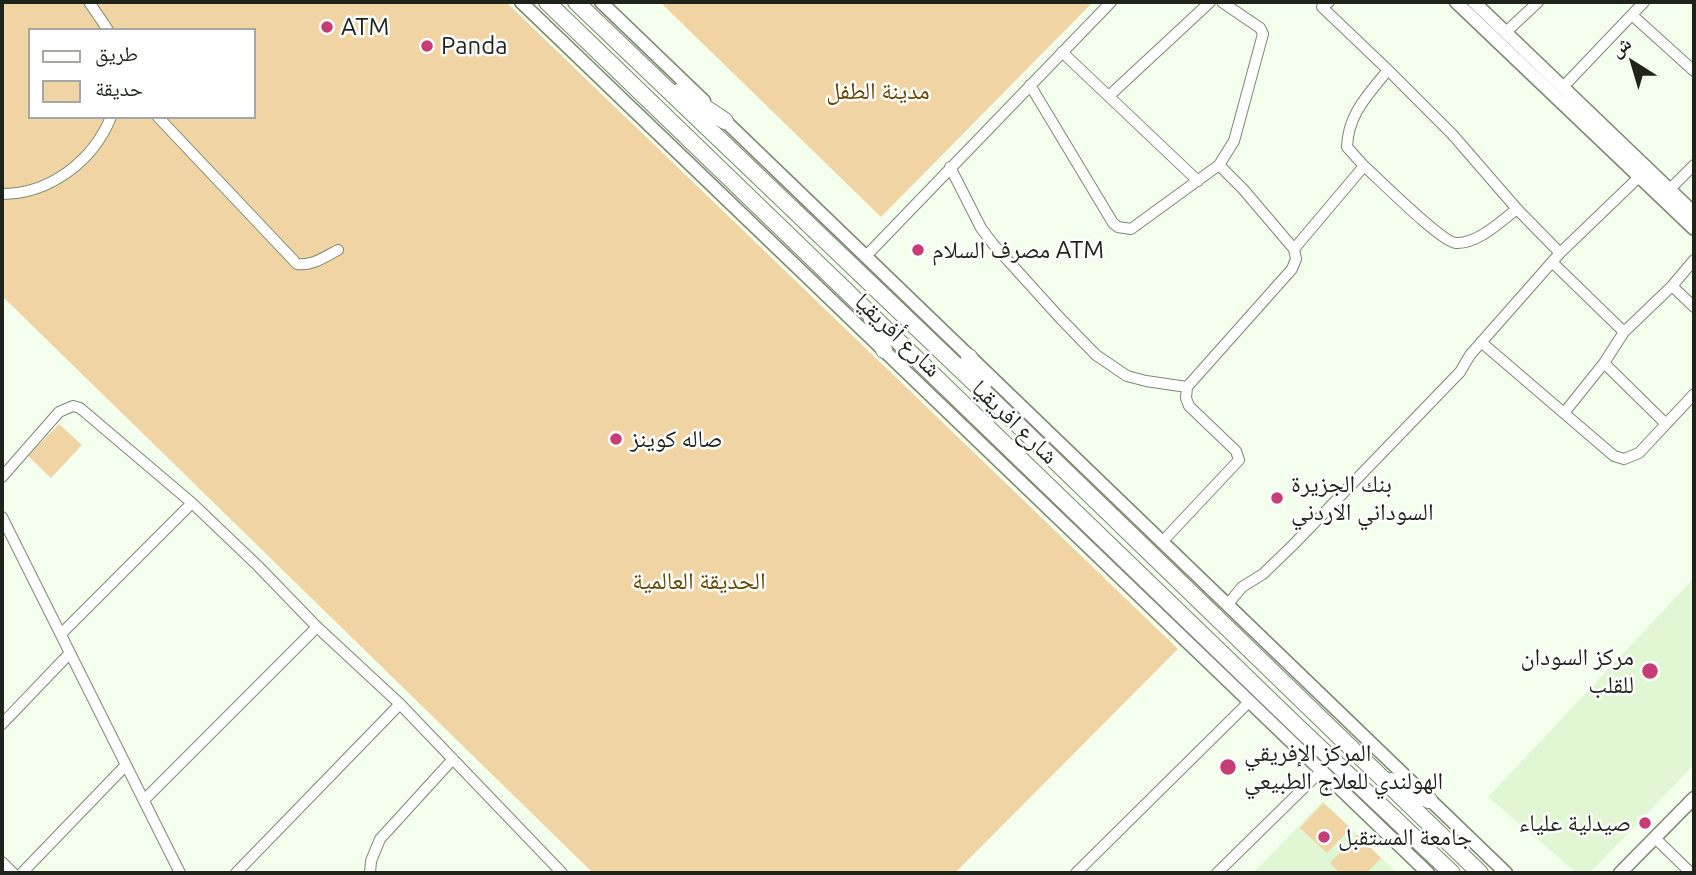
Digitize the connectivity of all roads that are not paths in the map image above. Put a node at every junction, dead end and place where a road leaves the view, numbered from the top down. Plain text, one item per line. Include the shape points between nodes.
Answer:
1 (89, 2) edge
2 (521, 2) edge
3 (547, 2) edge
4 (576, 2) edge
5 (601, 2) edge
6 (1111, 2) edge
7 (1210, 2) edge
8 (1222, 2) edge
9 (1456, 2) edge
10 (1474, 2) edge
11 (1538, 2) edge
12 (1644, 2) edge
13 (1322, 4) edge
14 (1632, 15) junction
15 (107, 28) edge
16 (1506, 32) junction
17 (1062, 51) junction
18 (1692, 66) edge
19 (649, 70) junction
20 (1388, 70) junction
21 (1030, 85) junction
22 (1563, 87) junction
23 (1110, 95) junction
24 (110, 119) edge
25 (160, 119) edge
26 (725, 121) junction
27 (1219, 165) junction
28 (1694, 165) edge
29 (1364, 166) junction
30 (950, 167) junction
31 (1639, 177) junction
32 (1198, 181) junction
33 (1665, 193) junction
34 (2, 194) edge
35 (1517, 209) junction
36 (1694, 213) edge
37 (1694, 229) edge
38 (338, 250) dead end
39 (1294, 250) junction
40 (865, 257) junction
41 (1556, 257) junction
42 (1694, 260) edge
43 (1672, 286) junction
44 (1694, 307) edge
45 (869, 313) junction
46 (1624, 332) junction
47 (1481, 342) junction
48 (884, 350) junction
49 (969, 357) junction
50 (1604, 363) junction
51 (1187, 387) junction
52 (1694, 394) edge
53 (989, 397) junction
54 (1564, 414) junction
55 (1666, 424) junction
56 (2, 477) edge
57 (192, 503) junction
58 (2, 517) edge
59 (1125, 528) junction
60 (1162, 541) junction
61 (1118, 554) junction
62 (1151, 556) junction
63 (1138, 573) junction
64 (1228, 604) junction
65 (317, 627) junction
66 (61, 634) junction
67 (70, 653) junction
68 (1249, 702) junction
69 (400, 704) junction
70 (2, 724) edge
71 (1297, 736) junction
72 (453, 759) junction
73 (126, 765) junction
74 (1320, 772) junction
75 (1377, 775) junction
76 (1694, 799) edge
77 (144, 800) junction
78 (1429, 800) junction
79 (1656, 839) junction
80 (2, 862) edge
81 (178, 869) edge
82 (13, 873) edge
83 (22, 873) edge
84 (168, 873) edge
85 (236, 873) edge
86 (370, 873) edge
87 (562, 873) edge
88 (1076, 873) edge
89 (1217, 873) edge
90 (1428, 873) edge
91 (1452, 873) edge
92 (1480, 873) edge
93 (1506, 873) edge
94 (1620, 873) edge
95 (1691, 873) edge

1 - 15 street
2 - 48 street, شارع أفريقيا
3 - 45 highway, شارع افريقيا
4 - 19 highway, شارع افريقيا
5 - 26 street, شارع أفريقيا
6 - 17 street
7 - 23 street
8 - 27 street via 1263,34 1234,141
9 - 31 street
10 - 16 street
11 - 16 street
12 - 14 street
13 - 20 street
14 - 18 street
14 - 22 street
16 - 22 street
17 - 21 street
17 - 23 street
19 - 26 highway
19 - 53 highway, شارع افريقيا
20 - 29 street via 1364,99 1348,129 1348,147
20 - 35 street
21 - 30 street
21 - 32 street via 1118,228 1131,229
22 - 33 street
23 - 32 street
24 - 34 street via 96,146 62,176 25,192
25 - 38 street via 298,264 307,265
26 - 40 street, شارع أفريقيا
27 - 32 street
27 - 39 street
28 - 33 street
29 - 35 street via 1423,222 1456,243 1476,237
29 - 39 street
30 - 40 street
30 - 51 street via 993,244 1096,355 1127,376
31 - 33 street
31 - 41 street
33 - 36 street
33 - 37 street
35 - 41 street
39 - 51 street via 1292,269
40 - 49 street, شارع أفريقيا
41 - 46 street
41 - 47 street
42 - 43 street
43 - 44 street
43 - 46 street
45 - 48 highway
45 - 61 highway, شارع افريقيا
46 - 50 street
47 - 54 street
47 - 64 street via 1460,372 1358,480
48 - 68 street, شارع أفريقيا
49 - 53 highway
49 - 60 street, شارع أفريقيا
50 - 54 street
50 - 55 street
51 - 60 street via 1189,407 1236,451 1239,460
52 - 55 street
53 - 59 highway, شارع افريقيا
54 - 55 street via 1614,456 1624,459 1639,453
56 - 57 street via 59,412 73,406
57 - 65 street
57 - 66 street
58 - 66 street
59 - 61 highway
59 - 62 highway, شارع افريقيا
60 - 64 street, شارع أفريقيا
61 - 63 highway, شارع افريقيا
62 - 63 highway
62 - 75 highway, شارع افريقيا
63 - 71 highway, شارع افريقيا
64 - 78 street, شارع أفريقيا
65 - 69 street
65 - 77 street
66 - 67 street
67 - 70 street
67 - 73 street
68 - 71 street, شارع أفريقيا
68 - 88 street
69 - 72 street
69 - 85 street
71 - 74 street, شارع أفريقيا
71 - 91 highway, شارع افريقيا
72 - 86 street via 380,839
72 - 87 street
73 - 77 street
73 - 83 street
74 - 89 street
74 - 90 street, شارع أفريقيا
75 - 78 highway
75 - 92 highway, شارع افريقيا
76 - 79 street
77 - 81 street
78 - 93 street, شارع أفريقيا
79 - 94 street
79 - 95 street
80 - 82 street
81 - 84 street

